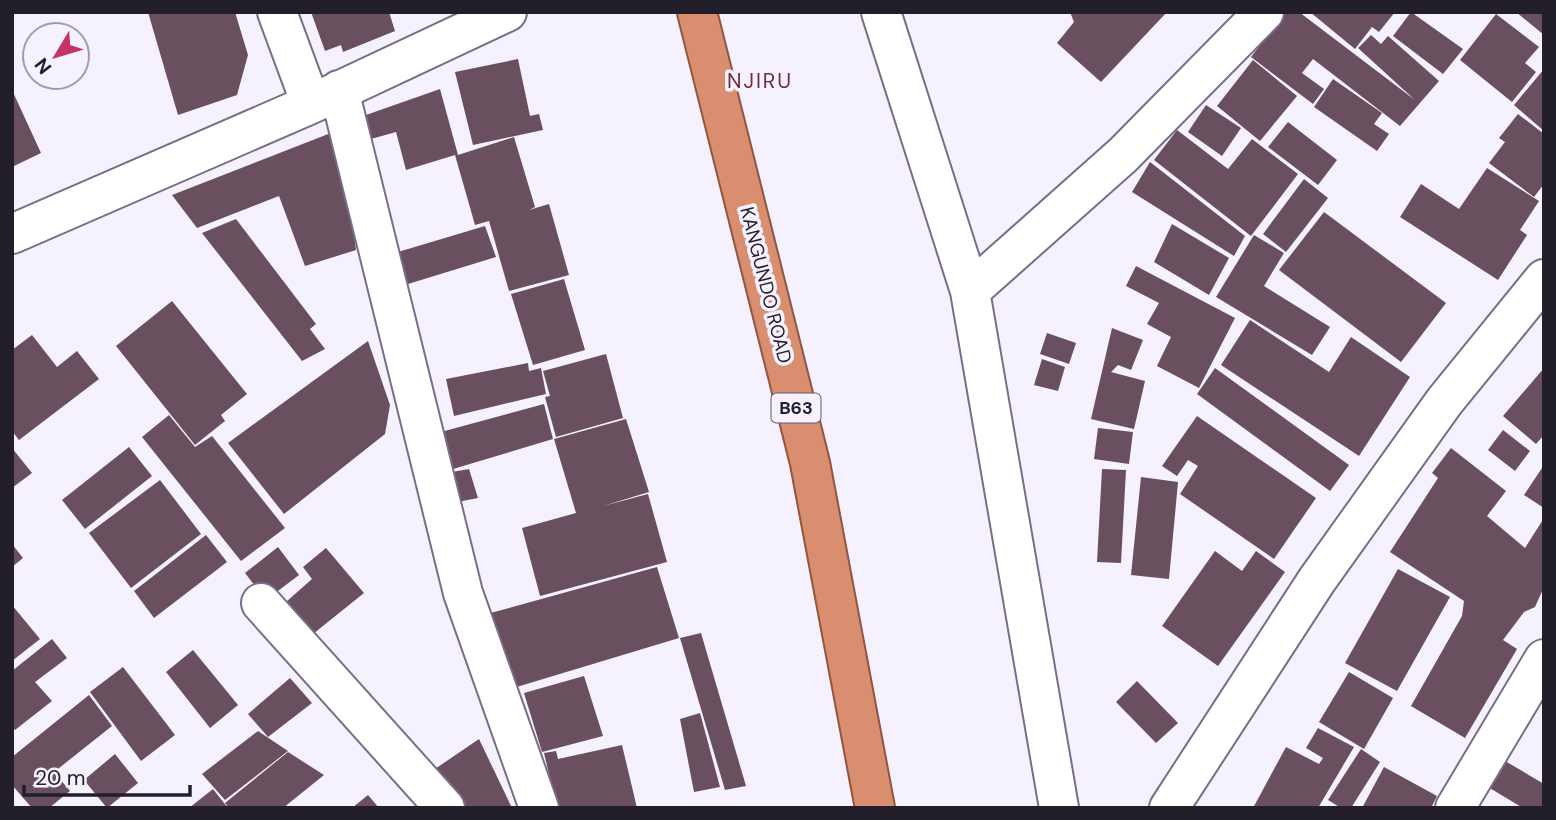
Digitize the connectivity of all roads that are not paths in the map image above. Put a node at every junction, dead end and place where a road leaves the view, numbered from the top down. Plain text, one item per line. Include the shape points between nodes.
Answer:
1 (277, 12) edge
2 (507, 12) edge
3 (697, 12) edge
4 (881, 12) edge
5 (1264, 12) edge
6 (325, 97) junction
7 (12, 234) edge
8 (1544, 279) edge
9 (970, 291) junction
10 (261, 603) dead end
11 (1544, 659) edge
12 (445, 808) edge
13 (539, 808) edge
14 (875, 808) edge
15 (1059, 808) edge
16 (1169, 808) edge
17 (1455, 808) edge

1 - 6 street
2 - 6 street
3 - 14 highway, KANGUNDO ROAD / B63 via 810,463
4 - 9 street
5 - 9 street via 1123,155
6 - 7 street
6 - 13 street via 463,593
8 - 16 street via 1444,402 1333,558
9 - 15 street
10 - 12 street
11 - 17 street

